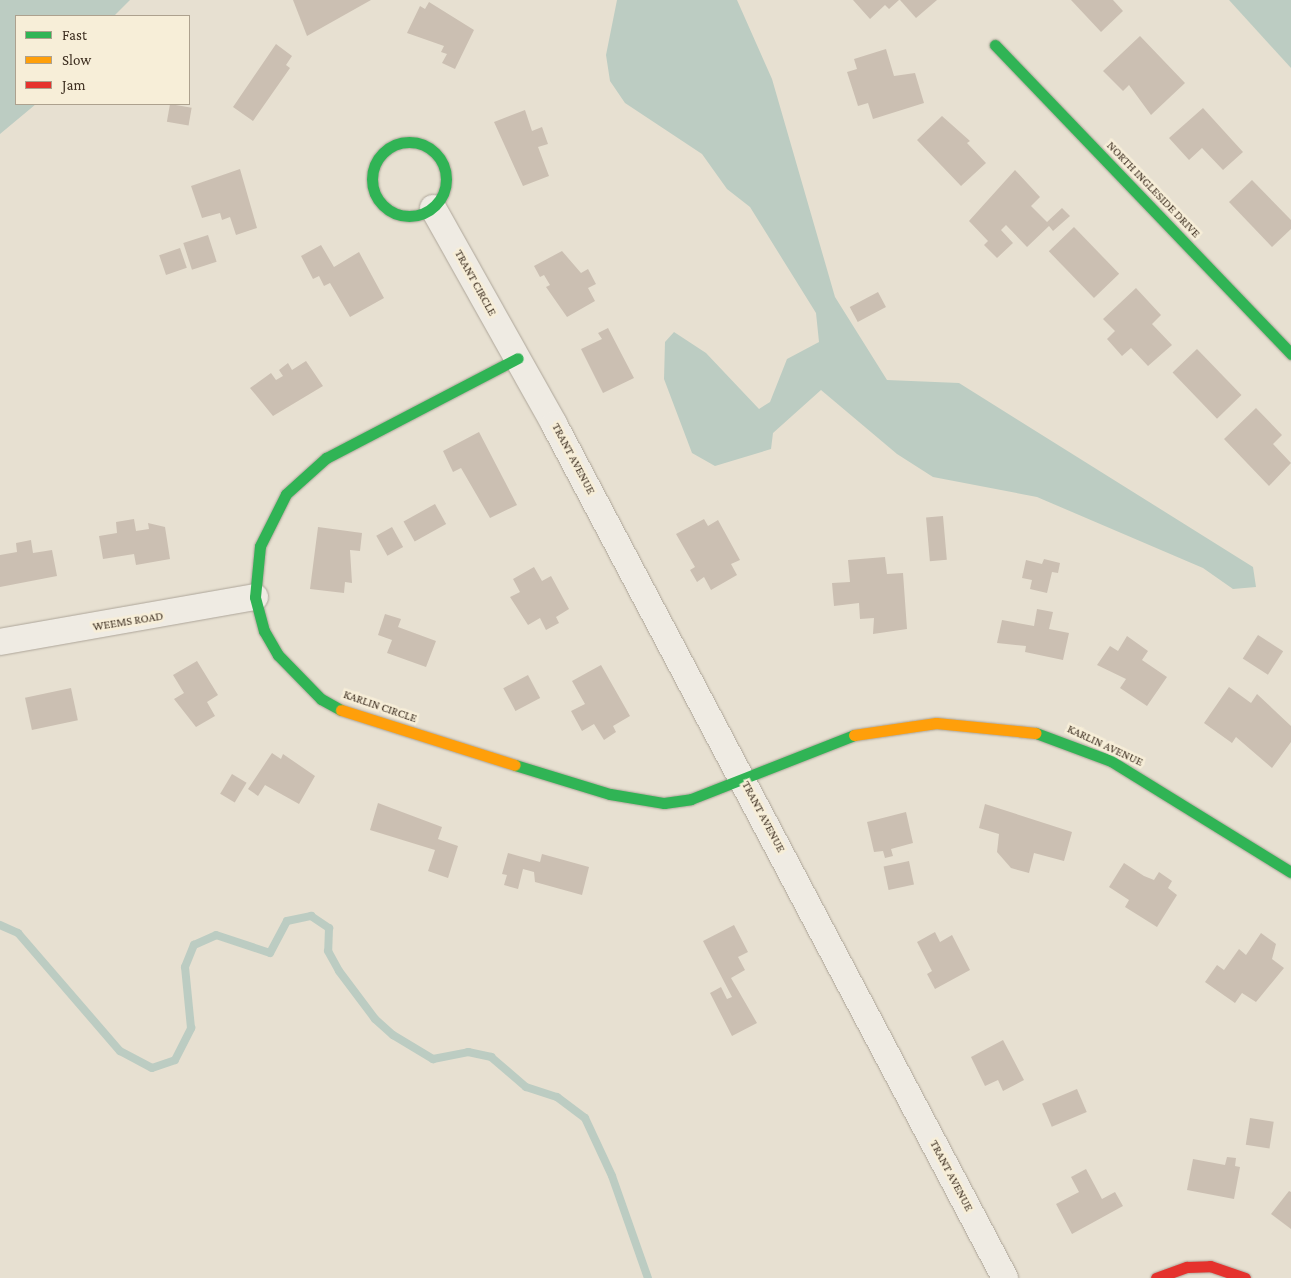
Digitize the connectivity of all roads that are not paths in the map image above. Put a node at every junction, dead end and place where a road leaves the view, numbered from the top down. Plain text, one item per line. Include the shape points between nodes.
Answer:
1 (995, 45) dead end
2 (433, 208) junction
3 (1291, 354) edge
4 (518, 358) junction
5 (255, 597) junction
6 (0, 642) edge
7 (742, 777) junction
8 (1291, 872) edge
9 (1005, 1278) edge
10 (1156, 1278) edge
11 (1245, 1278) edge

1 - 3 street, NORTH INGLESIDE DRIVE
2 - 2 street via 404,216 379,201 373,172 390,148 416,143 439,158 446,184
2 - 4 street, TRANT CIRCLE
4 - 5 street, KARLIN CIRCLE via 304,474 286,494 260,546
4 - 7 street, TRANT AVENUE
5 - 6 street, WEEMS ROAD
5 - 7 street, KARLIN CIRCLE via 264,631 287,667 321,699 349,714 636,802 692,799
7 - 8 street, KARLIN AVENUE via 828,742 886,728 936,723 1016,728 1065,740 1110,761
7 - 9 street, TRANT AVENUE
10 - 11 street via 1187,1267 1210,1266

